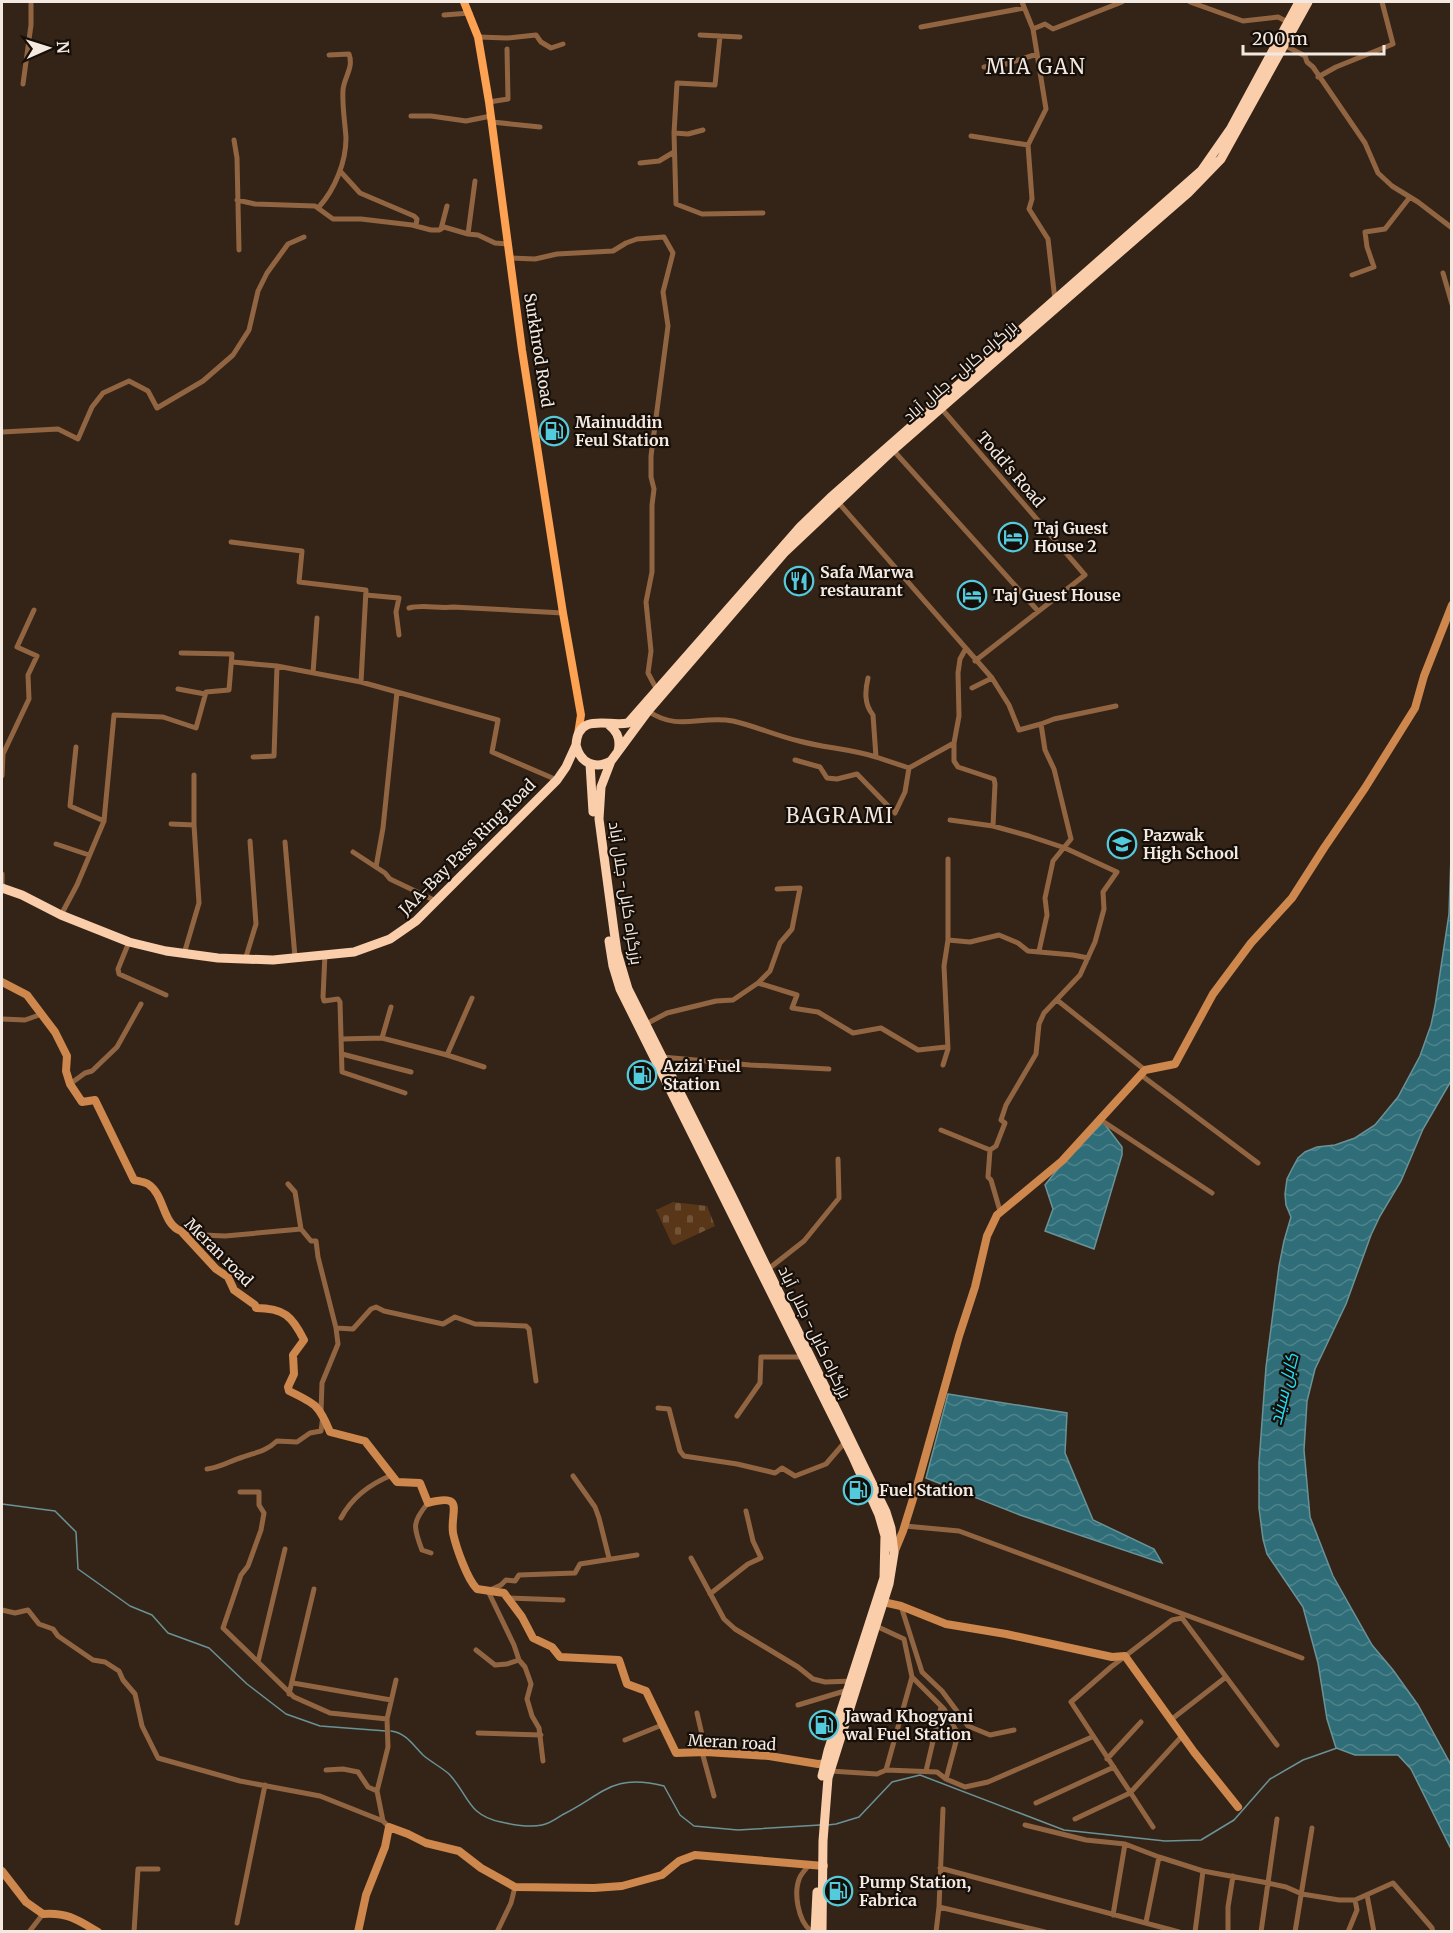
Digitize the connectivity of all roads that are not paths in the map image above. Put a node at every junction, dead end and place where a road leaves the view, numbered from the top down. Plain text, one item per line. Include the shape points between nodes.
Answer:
1 (31, 2) edge
2 (464, 2) edge
3 (1022, 2) edge
4 (1122, 2) edge
5 (1190, 2) edge
6 (1299, 2) edge
7 (1308, 2) edge
8 (1382, 2) edge
9 (1024, 8) junction
10 (470, 12) junction
11 (444, 15) dead end
12 (1292, 23) junction
13 (921, 27) dead end
14 (1033, 30) junction
15 (700, 35) dead end
16 (720, 36) junction
17 (740, 36) dead end
18 (478, 37) junction
19 (563, 44) dead end
20 (1284, 45) junction
21 (507, 49) dead end
22 (1037, 54) junction
23 (329, 55) dead end
24 (984, 67) dead end
25 (1318, 77) junction
26 (23, 84) dead end
27 (489, 102) junction
28 (411, 116) dead end
29 (491, 119) junction
30 (540, 127) dead end
31 (703, 130) dead end
32 (674, 133) junction
33 (971, 136) dead end
34 (234, 140) dead end
35 (1028, 145) junction
36 (674, 152) junction
37 (640, 163) dead end
38 (340, 171) junction
39 (475, 181) dead end
40 (1410, 197) junction
41 (237, 200) junction
42 (447, 206) dead end
43 (319, 207) junction
44 (763, 213) dead end
45 (416, 225) junction
46 (1452, 228) edge
47 (441, 229) junction
48 (468, 234) junction
49 (304, 237) dead end
50 (508, 244) junction
51 (239, 250) dead end
52 (510, 258) junction
53 (1443, 273) dead end
54 (1352, 274) dead end
55 (1055, 300) junction
56 (1452, 304) edge
57 (941, 408) junction
58 (2, 432) edge
59 (893, 450) junction
60 (837, 501) junction
61 (231, 542) dead end
62 (366, 595) junction
63 (1452, 605) edge
64 (409, 608) dead end
65 (34, 610) dead end
66 (1038, 611) junction
67 (563, 613) junction
68 (317, 618) dead end
69 (399, 635) dead end
70 (966, 650) junction
71 (182, 652) dead end
72 (975, 661) junction
73 (232, 662) junction
74 (277, 666) junction
75 (313, 673) junction
76 (868, 678) dead end
77 (992, 678) junction
78 (361, 682) junction
79 (972, 688) dead end
80 (178, 689) dead end
81 (397, 692) junction
82 (657, 692) junction
83 (205, 694) junction
84 (579, 705) junction
85 (1116, 706) dead end
86 (648, 711) junction
87 (596, 722) junction
88 (609, 724) junction
89 (1041, 724) junction
90 (578, 734) junction
91 (954, 743) junction
92 (576, 745) junction
93 (76, 747) dead end
94 (253, 757) dead end
95 (876, 757) junction
96 (613, 758) junction
97 (795, 760) dead end
98 (588, 763) junction
99 (566, 767) junction
100 (909, 768) junction
101 (194, 775) dead end
102 (2, 776) edge
103 (557, 780) junction
104 (950, 820) dead end
105 (104, 821) junction
106 (171, 824) dead end
107 (194, 825) junction
108 (993, 826) junction
109 (250, 841) dead end
110 (285, 842) dead end
111 (56, 844) dead end
112 (1065, 848) junction
113 (353, 852) dead end
114 (89, 855) junction
115 (948, 859) dead end
116 (601, 860) junction
117 (376, 867) junction
118 (2, 874) edge
119 (2, 889) edge
120 (777, 890) dead end
121 (436, 901) junction
122 (62, 915) junction
123 (948, 940) junction
124 (129, 942) junction
125 (1039, 951) junction
126 (184, 954) junction
127 (325, 954) junction
128 (295, 957) junction
129 (1088, 958) junction
130 (245, 960) junction
131 (2, 982) edge
132 (758, 983) junction
133 (166, 995) dead end
134 (472, 998) dead end
135 (1057, 1000) junction
136 (141, 1004) dead end
137 (391, 1007) dead end
138 (42, 1014) junction
139 (2, 1019) edge
140 (642, 1026) junction
141 (382, 1038) junction
142 (342, 1039) junction
143 (946, 1047) junction
144 (342, 1054) junction
145 (447, 1055) junction
146 (662, 1057) junction
147 (943, 1065) dead end
148 (484, 1067) dead end
149 (829, 1069) dead end
150 (411, 1072) dead end
151 (1143, 1073) junction
152 (70, 1084) junction
153 (405, 1093) dead end
154 (1101, 1119) junction
155 (941, 1130) dead end
156 (990, 1150) junction
157 (838, 1159) dead end
158 (1258, 1163) dead end
159 (288, 1184) dead end
160 (1212, 1193) dead end
161 (731, 1202) junction
162 (1000, 1211) junction
163 (301, 1229) junction
164 (182, 1234) junction
165 (763, 1267) junction
166 (336, 1328) junction
167 (798, 1339) junction
168 (803, 1357) junction
169 (536, 1381) dead end
170 (658, 1408) dead end
171 (322, 1413) junction
172 (737, 1416) dead end
173 (845, 1442) junction
174 (207, 1469) dead end
175 (392, 1475) junction
176 (573, 1476) dead end
177 (866, 1479) junction
178 (240, 1492) dead end
179 (428, 1503) junction
180 (746, 1511) dead end
181 (341, 1518) dead end
182 (891, 1528) junction
183 (904, 1528) junction
184 (285, 1549) dead end
185 (431, 1553) dead end
186 (894, 1553) junction
187 (637, 1555) dead end
188 (609, 1558) junction
189 (691, 1558) dead end
190 (314, 1589) dead end
191 (488, 1592) junction
192 (710, 1594) junction
193 (508, 1598) junction
194 (563, 1600) dead end
195 (883, 1602) junction
196 (901, 1606) junction
197 (2, 1610) edge
198 (876, 1626) junction
199 (476, 1650) dead end
200 (1125, 1656) junction
201 (1302, 1658) dead end
202 (519, 1660) junction
203 (258, 1662) junction
204 (912, 1677) junction
205 (1226, 1677) junction
206 (396, 1680) dead end
207 (293, 1683) junction
208 (855, 1683) junction
209 (847, 1691) junction
210 (289, 1694) junction
211 (391, 1700) junction
212 (798, 1705) dead end
213 (941, 1707) junction
214 (697, 1713) dead end
215 (387, 1719) junction
216 (1172, 1719) junction
217 (1141, 1722) dead end
218 (662, 1725) junction
219 (1014, 1730) dead end
220 (478, 1733) dead end
221 (541, 1735) junction
222 (1183, 1735) junction
223 (1092, 1737) junction
224 (625, 1740) dead end
225 (1277, 1745) dead end
226 (704, 1752) junction
227 (1107, 1759) junction
228 (543, 1761) dead end
229 (829, 1765) junction
230 (1114, 1767) junction
231 (326, 1770) dead end
232 (886, 1770) junction
233 (926, 1771) junction
234 (946, 1779) junction
235 (265, 1785) junction
236 (377, 1791) junction
237 (1131, 1793) junction
238 (714, 1796) dead end
239 (1036, 1803) dead end
240 (1238, 1807) dead end
241 (944, 1809) dead end
242 (1075, 1819) dead end
243 (1276, 1819) dead end
244 (386, 1824) junction
245 (1025, 1826) dead end
246 (1153, 1827) dead end
247 (1312, 1827) dead end
248 (1125, 1844) junction
249 (1159, 1857) junction
250 (817, 1865) junction
251 (940, 1868) junction
252 (158, 1869) dead end
253 (2, 1871) edge
254 (1203, 1871) junction
255 (1233, 1876) junction
256 (1268, 1882) junction
257 (515, 1887) junction
258 (1302, 1894) junction
259 (1367, 1895) junction
260 (1355, 1900) junction
261 (939, 1907) junction
262 (43, 1914) junction
263 (1113, 1915) junction
264 (1146, 1922) junction
265 (237, 1923) dead end
266 (818, 1931) edge
267 (29, 1932) edge
268 (98, 1932) edge
269 (134, 1932) edge
270 (358, 1932) edge
271 (497, 1932) edge
272 (936, 1932) edge
273 (1045, 1932) edge
274 (1179, 1932) edge
275 (1195, 1932) edge
276 (1228, 1932) edge
277 (1261, 1932) edge
278 (1295, 1932) edge
279 (1348, 1932) edge
280 (1374, 1932) edge
281 (1433, 1932) edge

1 - 26 street
2 - 10 main road, Surkhrod Road
3 - 9 street
4 - 14 street via 1053,28 1045,24
5 - 12 street via 1243,21 1278,17
6 - 12 highway, بزرگراه کابل- جلال آباد
7 - 12 highway, بزرگراه کابل- جلال آباد
8 - 25 street via 1393,44
9 - 13 street
9 - 14 street
10 - 11 street
10 - 18 main road, Surkhrod Road
12 - 20 highway, بزرگراه کابل- جلال آباد
12 - 55 highway, بزرگراه کابل- جلال آباد via 1231,128 1201,171
14 - 22 street
15 - 16 street
16 - 17 street
16 - 32 street via 715,85 677,82
18 - 19 street via 536,35 551,48
18 - 27 main road, Surkhrod Road
20 - 25 street via 1305,56
20 - 57 highway, بزرگراه کابل- جلال آباد via 1221,159 1188,193
21 - 27 street via 508,99
22 - 24 street
22 - 35 street via 1046,109
23 - 38 street via 350,57 343,90 345,146
25 - 40 street via 1365,143 1378,173
27 - 29 main road, Surkhrod Road
28 - 29 street
29 - 30 street
29 - 50 main road, Surkhrod Road
31 - 32 street
32 - 36 street
33 - 35 street
34 - 41 street
35 - 55 street via 1032,199 1029,209 1048,239
36 - 37 street via 659,161
36 - 44 street via 676,205 702,214
38 - 43 street
38 - 45 street via 360,193 414,216
39 - 48 street
40 - 46 street
40 - 54 street via 1385,229 1365,232 1374,267
41 - 43 street
41 - 51 street
42 - 47 street
43 - 45 street via 333,219
45 - 47 street
47 - 48 street
48 - 50 street
49 - 58 street via 288,244 267,273 258,291 249,330 233,355 171,402 157,408 148,391 129,381 103,393 78,439 58,429
50 - 52 main road, Surkhrod Road
52 - 67 main road, Surkhrod Road
52 - 82 street via 613,251 638,239 664,237 673,253 663,292 668,326 651,456 652,572 646,602 651,651 648,673
53 - 56 street
55 - 82 highway, بزرگراه کابل- جلال آباد via 800,527
57 - 59 highway, بزرگراه کابل- جلال آباد
57 - 66 street, Todd's Road via 1085,575
59 - 60 highway, بزرگراه کابل- جلال آباد
59 - 66 street
60 - 70 street
60 - 86 highway, بزرگراه کابل- جلال آباد via 784,553
61 - 62 street via 301,551 299,582 366,590
62 - 69 street via 399,598
62 - 78 street
63 - 151 street via 1415,708 1365,789 1292,898 1251,943 1213,994 1175,1064
64 - 67 street via 419,605
65 - 102 street via 17,647 37,656 28,675 29,699 3,754
66 - 72 street
67 - 84 main road, Surkhrod Road
68 - 75 street
70 - 72 street
70 - 91 street via 958,673 959,716
71 - 73 street via 231,653
72 - 77 street
73 - 74 street
73 - 83 street via 228,692
74 - 75 street
74 - 94 street via 274,756
75 - 78 street
76 - 95 street via 865,693 873,715
77 - 79 street
77 - 89 street via 1019,730
78 - 81 street
80 - 83 street
81 - 103 street via 498,720 492,752
81 - 117 street
82 - 88 highway, بزرگراه کابل- جلال آباد via 628,723
83 - 105 street via 197,728 163,717 114,715
84 - 87 main road
84 - 90 main road, Surkhrod Road
85 - 89 street via 1053,718
86 - 95 street via 661,720 683,723 732,721 777,736
86 - 96 highway, بزرگراه کابل- جلال آباد
87 - 88 highway, بزرگراه کابل- جلال آباد
87 - 90 highway
88 - 96 highway, بزرگراه کابل- جلال آباد via 620,742
89 - 112 street via 1071,839
90 - 92 highway
91 - 100 street
91 - 108 street via 955,764 994,779
92 - 98 highway, بزرگراه کابل- جلال آباد
92 - 99 highway, JAA-Bay Pass Ring Road
93 - 105 street via 70,806
95 - 100 street
96 - 98 highway via 600,765
96 - 116 highway, بزرگراه کابل- جلال آباد via 603,778 599,801
97 - 100 street via 820,767 827,778 857,774 895,813 905,792
98 - 99 highway
98 - 116 highway, بزرگراه کابل- جلال آباد
99 - 103 highway, JAA-Bay Pass Ring Road
101 - 107 street
103 - 121 highway, JAA-Bay Pass Ring Road
104 - 108 street
105 - 114 street
106 - 107 street
107 - 126 street via 199,903
108 - 112 street
109 - 130 street via 256,924
110 - 128 street
111 - 114 street
112 - 125 street via 1053,861
112 - 129 street via 1117,872 1102,892 1104,909
113 - 117 street
114 - 122 street
115 - 123 street
116 - 140 highway, بزرگراه کابل- جلال آباد via 620,962
117 - 121 street via 390,879
118 - 119 street
119 - 122 highway, JAA-Bay Pass Ring Road
120 - 132 street via 800,888 792,929 780,944 770,971
121 - 127 highway, JAA-Bay Pass Ring Road via 390,939 354,952
122 - 124 highway, JAA-Bay Pass Ring Road
123 - 125 street via 969,942 999,935 1028,951
123 - 143 street via 944,966
124 - 126 highway, JAA-Bay Pass Ring Road
124 - 133 street via 119,974
125 - 129 street
126 - 130 highway, JAA-Bay Pass Ring Road
127 - 128 highway, JAA-Bay Pass Ring Road
127 - 142 street via 323,998 340,1000
128 - 130 highway, JAA-Bay Pass Ring Road
129 - 135 street via 1080,975
131 - 138 street via 27,994
132 - 140 street via 733,1000 667,1013
132 - 143 street via 797,995 792,1008 818,1012 853,1033 881,1028 918,1050
134 - 145 street
135 - 151 street
135 - 156 street via 1039,1024 1036,1054 1006,1105 1001,1120 1005,1123 996,1146
136 - 152 street via 117,1047 92,1071
137 - 141 street
138 - 139 street via 25,1020
138 - 152 street via 67,1056
140 - 146 highway, بزرگراه کابل- جلال آباد
140 - 161 highway, بزرگراه کابل- جلال آباد
141 - 142 street
141 - 145 street
142 - 144 street
143 - 147 street
144 - 150 street
144 - 153 street via 344,1073
145 - 148 street
146 - 149 street
146 - 161 highway, بزرگراه کابل- جلال آباد
151 - 154 street
151 - 158 street
152 - 164 street, Meran road via 80,1101 94,1100 134,1180 151,1187 174,1228
154 - 160 street
154 - 162 street via 1053,1170
155 - 156 street
156 - 162 street via 988,1177
157 - 165 street via 839,1198 804,1241
159 - 163 street via 296,1192
161 - 165 highway, بزرگراه کابل- جلال آباد
162 - 183 street via 987,1236
163 - 164 street via 225,1236
163 - 166 street via 316,1241
164 - 171 street, Meran road via 256,1308 273,1308 291,1318 304,1340 293,1355 294,1374 288,1389 314,1403
165 - 167 highway, بزرگراه کابل- جلال آباد
166 - 169 street via 353,1329 376,1307 443,1324 455,1317 474,1324 526,1326
166 - 171 street via 338,1344 322,1383
167 - 168 highway, بزرگراه کابل- جلال آباد
167 - 177 highway, بزرگراه کابل- جلال آباد
168 - 172 street via 761,1358 760,1383
168 - 173 highway, بزرگراه کابل- جلال آباد
170 - 173 street via 669,1409 684,1455 775,1473 782,1468 795,1476 826,1464
171 - 174 street via 319,1432 297,1442 277,1441 267,1450
171 - 175 street, Meran road via 330,1432 365,1441
173 - 177 highway, بزرگراه کابل- جلال آباد
175 - 179 street via 400,1483 420,1483
175 - 181 street via 374,1483 348,1505
176 - 188 street via 595,1507
177 - 182 highway, بزرگراه کابل- جلال آباد
177 - 208 highway, بزرگراه کابل- جلال آباد via 886,1547 884,1578
178 - 203 street via 259,1492 259,1505 264,1513 258,1539 223,1628
179 - 185 street via 414,1526 422,1550
179 - 191 street via 446,1499 455,1507 453,1532 465,1567 474,1586
180 - 192 street via 761,1558
182 - 183 street
182 - 186 highway, بزرگراه کابل- جلال آباد
183 - 186 street
183 - 201 street via 959,1531
184 - 203 street
186 - 195 highway, بزرگراه کابل- جلال آباد
187 - 188 street
188 - 191 street via 580,1564 575,1573 519,1575 515,1581 506,1580
189 - 192 street
190 - 207 street
191 - 193 street via 501,1592
191 - 202 street
192 - 208 street via 729,1624 813,1678
193 - 194 street
193 - 218 street, Meran road via 533,1638 552,1647 560,1657 619,1660 627,1684 646,1691
195 - 196 street
195 - 198 highway, بزرگراه کابل- جلال آباد
196 - 200 street via 946,1624 1112,1657
196 - 219 street via 922,1672 968,1726 990,1735
197 - 235 street via 28,1610 39,1624 53,1629 93,1660 119,1671 135,1694 142,1726 158,1758
198 - 204 street via 904,1639
198 - 208 highway, بزرگراه کابل- جلال آباد
199 - 202 street via 495,1665
200 - 205 street via 1172,1620 1182,1618
200 - 216 street
200 - 223 street via 1071,1702
202 - 221 street via 530,1678 527,1699
203 - 210 street
204 - 213 street
204 - 232 street
205 - 216 street
205 - 225 street
206 - 211 street
207 - 210 street
207 - 211 street
208 - 209 highway, بزرگراه کابل- جلال آباد
208 - 229 highway, بزرگراه کابل- جلال آباد
209 - 212 street
209 - 229 highway, بزرگراه کابل- جلال آباد
210 - 215 street via 330,1713
211 - 215 street
213 - 233 street
213 - 234 street via 958,1734
214 - 226 street
215 - 236 street via 388,1747
216 - 222 street
217 - 227 street
218 - 224 street
218 - 226 street, Meran road via 676,1753
220 - 221 street
221 - 228 street
222 - 237 street
222 - 240 street
223 - 227 street
223 - 234 street via 988,1782 964,1787
226 - 229 street, Meran road
226 - 238 street
227 - 230 street
229 - 232 street via 877,1774
229 - 250 highway, بزرگراه کابل- جلال آباد
230 - 237 street
230 - 239 street
231 - 236 street via 358,1772 368,1787
232 - 233 street
233 - 234 street via 937,1772
235 - 244 street via 320,1796
235 - 265 street
236 - 244 street
237 - 242 street
237 - 246 street
241 - 251 street
243 - 256 street
244 - 257 street via 426,1843 459,1851
244 - 270 street via 385,1847 366,1895
245 - 248 street
247 - 258 street
248 - 249 street
248 - 263 street
249 - 254 street
249 - 264 street
250 - 257 street via 695,1856 679,1861 662,1875 622,1886
250 - 266 highway, بزرگراه کابل- جلال آباد
250 - 266 street via 800,1878 798,1893 799,1911 807,1928
251 - 261 street
251 - 263 street
252 - 269 street via 138,1869
253 - 262 street via 26,1902
254 - 255 street
254 - 275 street
255 - 256 street
255 - 276 street
256 - 258 street
256 - 277 street
257 - 271 street
258 - 260 street
258 - 278 street
259 - 260 street
259 - 280 street
259 - 281 street via 1393,1883
260 - 279 street via 1357,1910
261 - 272 street
261 - 273 street
262 - 267 street
262 - 268 street via 67,1915
263 - 264 street
264 - 274 street

